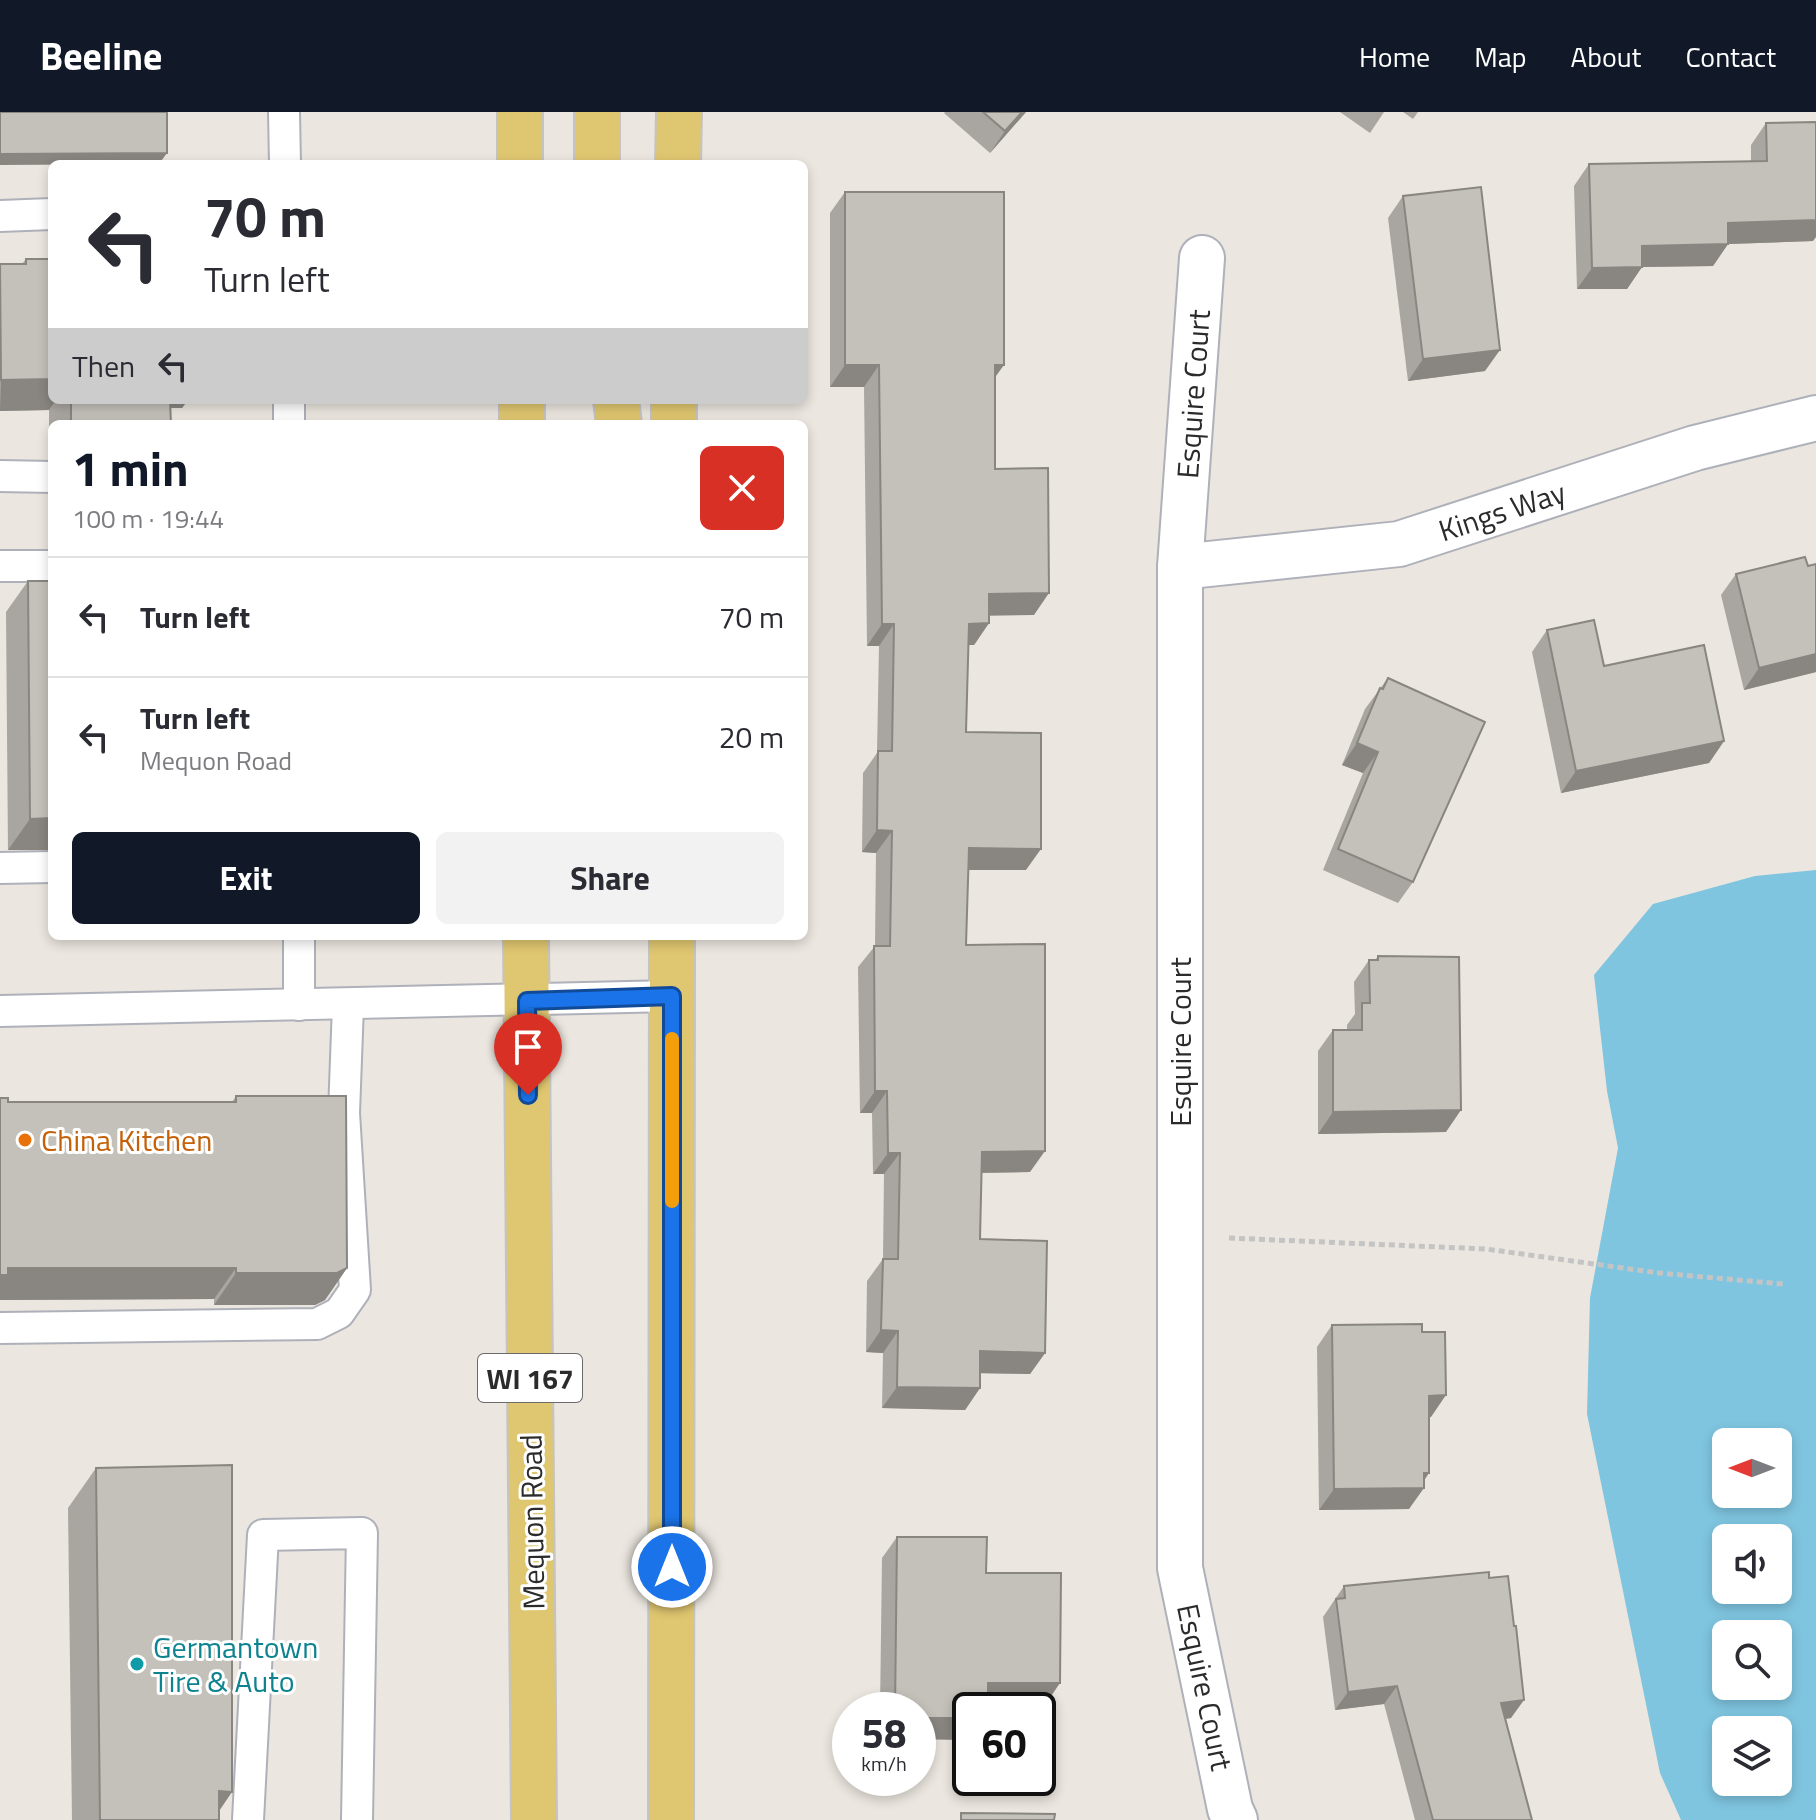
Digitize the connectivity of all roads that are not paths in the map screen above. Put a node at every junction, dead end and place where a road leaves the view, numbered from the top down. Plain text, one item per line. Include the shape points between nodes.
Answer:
1 (284, 112) edge
2 (520, 112) edge
3 (597, 112) edge
4 (679, 112) edge
5 (285, 160) edge
6 (520, 160) edge
7 (597, 160) edge
8 (678, 160) edge
9 (48, 214) edge
10 (0, 216) edge
11 (1202, 258) dead end
12 (1816, 418) edge
13 (0, 476) edge
14 (48, 477) edge
15 (0, 566) edge
16 (48, 566) edge
17 (1180, 567) junction
18 (48, 867) edge
19 (0, 868) edge
20 (299, 940) edge
21 (526, 940) edge
22 (672, 940) edge
23 (672, 996) junction
24 (527, 1001) junction
25 (299, 1005) junction
26 (348, 1005) junction
27 (0, 1011) edge
28 (0, 1328) edge
29 (248, 1820) edge
30 (357, 1820) edge
31 (534, 1820) edge
32 (671, 1820) edge
33 (1235, 1820) edge

1 - 5 lane
2 - 6 main road
3 - 7 main road
4 - 8 main road
9 - 10 lane
11 - 17 street, Esquire Court
12 - 17 street, Kings Way via 1695,448 1399,544
13 - 14 lane
15 - 16 lane
17 - 33 street, Esquire Court via 1180,1568
18 - 19 lane
20 - 25 lane
21 - 24 main road, Mequon Road / WI 167
22 - 23 main road
23 - 24 lane
23 - 32 main road
24 - 26 lane
24 - 31 main road, Mequon Road / WI 167
25 - 26 lane
25 - 27 lane
26 - 28 lane via 344,1113 355,1290 339,1313 317,1324
29 - 30 lane via 263,1535 362,1533

